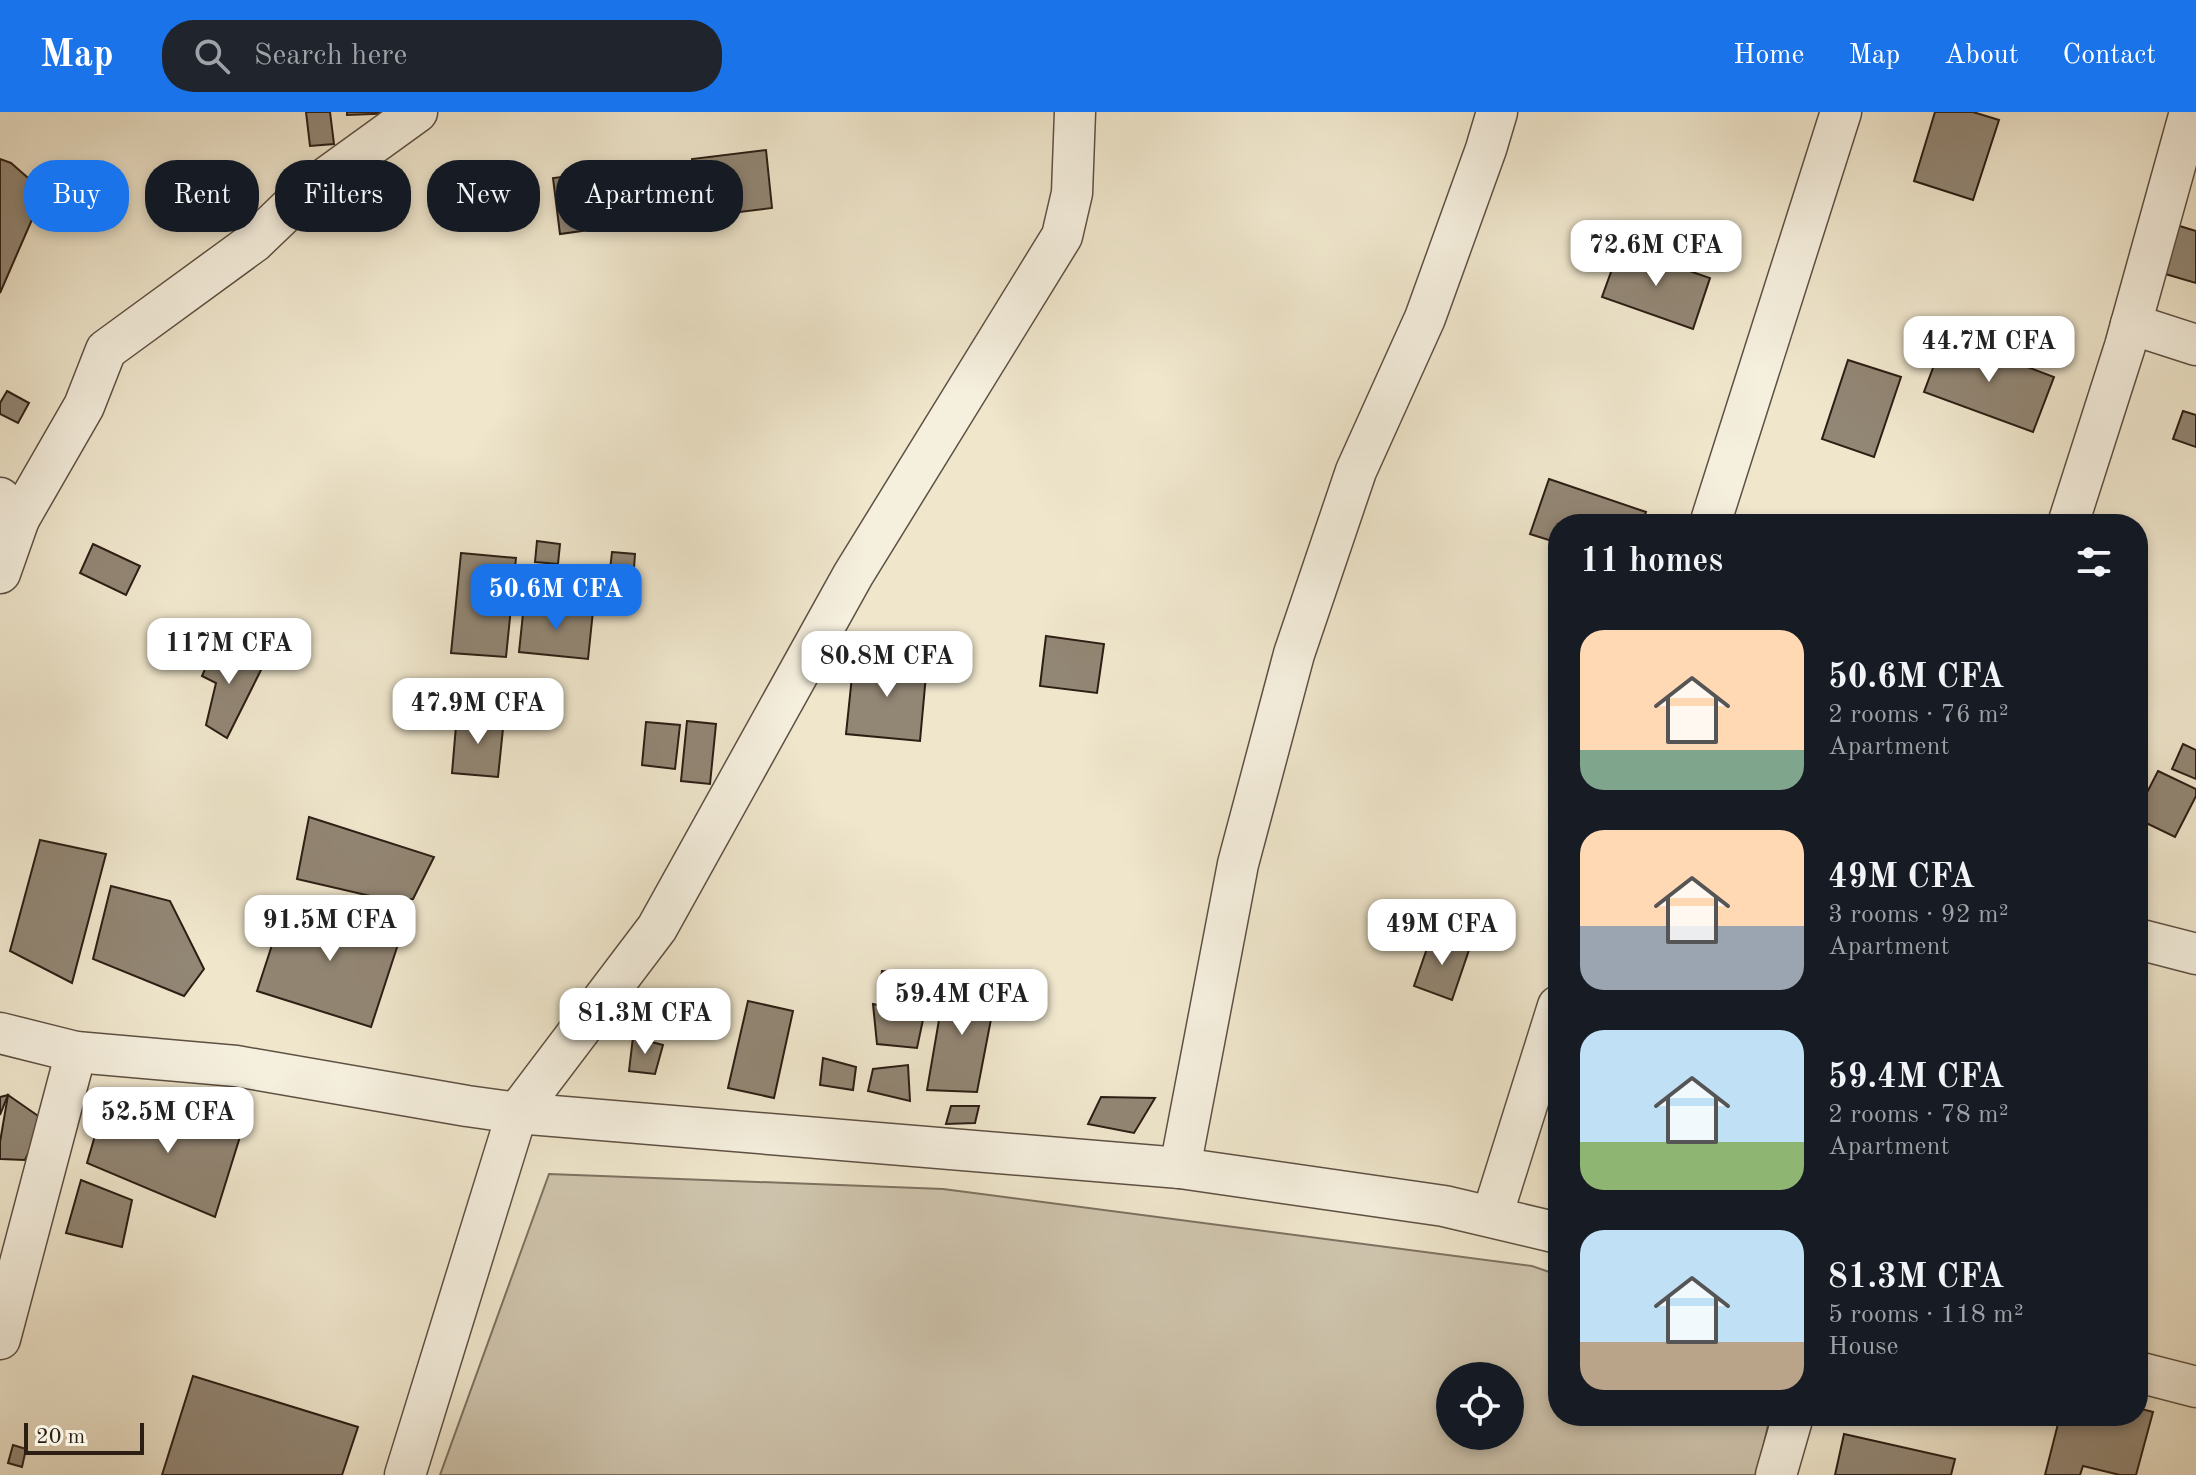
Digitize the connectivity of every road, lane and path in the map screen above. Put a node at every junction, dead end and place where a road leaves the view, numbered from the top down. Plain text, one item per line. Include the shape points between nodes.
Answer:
1 (417, 112) edge
2 (1075, 112) edge
3 (1497, 112) edge
4 (1841, 112) edge
5 (2190, 112) edge
6 (2131, 324) junction
7 (2196, 345) edge
8 (10, 508) edge
9 (1713, 514) edge
10 (2071, 514) edge
11 (0, 573) edge
12 (2148, 942) edge
13 (2196, 954) edge
14 (0, 1033) edge
15 (1548, 1038) edge
16 (76, 1052) junction
17 (517, 1113) junction
18 (1180, 1168) junction
19 (1492, 1216) junction
20 (1548, 1230) edge
21 (0, 1339) edge
22 (2148, 1375) edge
23 (2196, 1387) edge
24 (1790, 1426) edge
25 (405, 1475) edge
26 (1776, 1475) edge

1 - 8 street via 305,193 254,242 106,350 84,406
2 - 17 street via 1072,193 1062,236 853,575 657,928
3 - 18 street via 1425,318 1356,471 1294,654 1238,864
4 - 9 street
5 - 6 street
6 - 7 street
6 - 10 street
8 - 11 street
12 - 13 street
14 - 16 street
15 - 19 street
16 - 17 street via 236,1066
16 - 21 street
17 - 18 street
17 - 25 street
18 - 19 street
19 - 20 street
22 - 23 street
24 - 26 street

